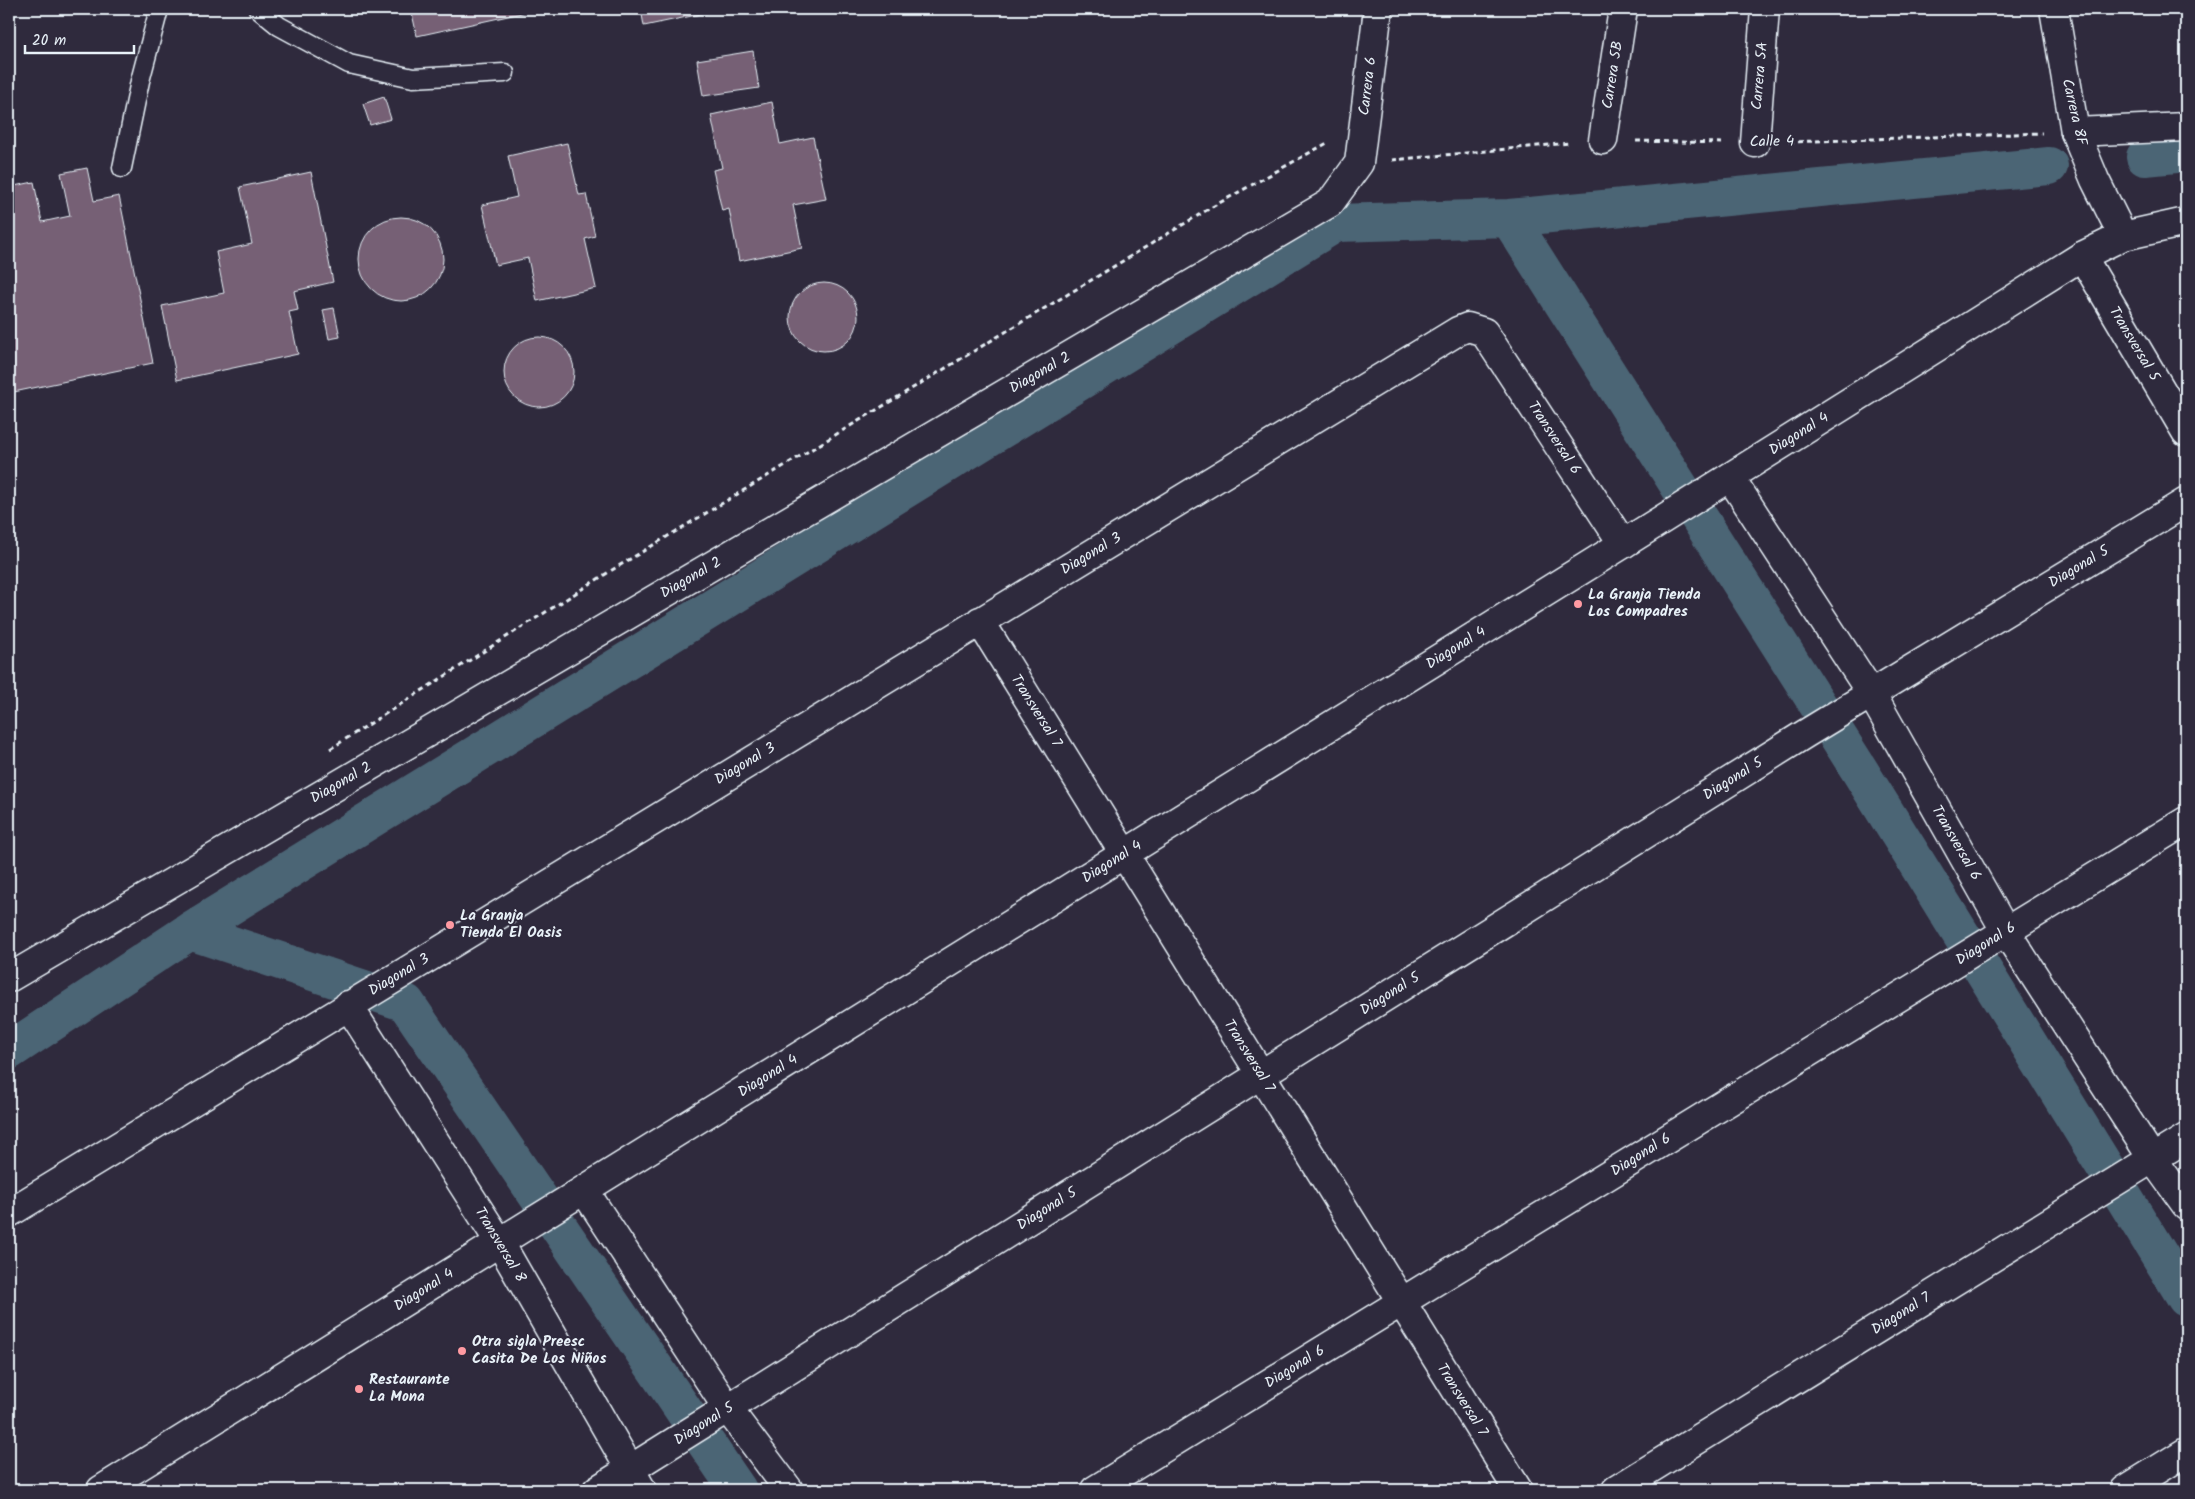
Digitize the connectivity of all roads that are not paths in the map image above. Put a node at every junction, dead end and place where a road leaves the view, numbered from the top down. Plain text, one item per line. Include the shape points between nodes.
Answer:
1 (159, 9) edge
2 (258, 9) edge
3 (1378, 9) edge
4 (1624, 9) edge
5 (1765, 9) edge
6 (2054, 9) edge
7 (505, 73) dead end
8 (2186, 127) edge
9 (2075, 132) junction
10 (1603, 140) road end
11 (1755, 143) road end
12 (1359, 163) joint
13 (122, 168) dead end
14 (2186, 222) edge
15 (2123, 236) junction
16 (2082, 256) junction
17 (1484, 332) joint
18 (2186, 432) edge
19 (1730, 477) junction
20 (2186, 502) edge
21 (1623, 544) junction
22 (980, 621) junction
23 (1863, 698) junction
24 (2186, 821) edge
25 (1125, 854) junction
26 (2006, 932) junction
27 (9, 978) edge
28 (353, 1002) junction
29 (1261, 1074) junction
30 (2186, 1138) edge
31 (2144, 1163) junction
32 (575, 1195) junction
33 (2186, 1205) edge
34 (9, 1213) edge
35 (500, 1243) junction
36 (1402, 1302) junction
37 (722, 1412) junction
38 (2186, 1453) edge
39 (636, 1480) edge
40 (101, 1490) edge
41 (597, 1490) edge
42 (790, 1490) edge
43 (1095, 1490) edge
44 (1518, 1490) edge
45 (1616, 1490) edge
46 (2125, 1490) edge

1 - 13 lane
2 - 7 lane via 279,26 349,64 413,78
3 - 12 street, Carrera 6
4 - 10 street, Carrera 5B
5 - 11 street, Carrera 5A
6 - 9 street, Carrera 8F
8 - 9 street
9 - 15 street, Carrera 8F
12 - 27 street, Diagonal 2 via 1330,203
14 - 15 street
15 - 16 street, Diagonal 4
16 - 18 street, Transversal 5
16 - 19 street, Diagonal 4
17 - 21 street, Transversal 6
17 - 22 street, Diagonal 3 via 1468,327 1458,331
19 - 21 street, Diagonal 4
19 - 23 street, Transversal 6
20 - 23 street, Diagonal 5
21 - 25 street, Diagonal 4
22 - 25 street, Transversal 7
22 - 28 street, Diagonal 3
23 - 26 street, Transversal 6
23 - 29 street, Diagonal 5
24 - 26 street, Diagonal 6
25 - 29 street, Transversal 7
25 - 32 street, Diagonal 4
26 - 31 street, Transversal 6
26 - 36 street, Diagonal 6
28 - 34 street, Diagonal 3
28 - 35 street, Transversal 8
29 - 36 street, Transversal 7
29 - 37 street, Diagonal 5
30 - 31 street, Diagonal 7
31 - 33 street, Transversal 6
31 - 45 street, Diagonal 7
32 - 35 street, Diagonal 4
32 - 37 street
35 - 39 street, Transversal 8
35 - 40 street, Diagonal 4
36 - 43 street, Diagonal 6
36 - 44 street, Transversal 7
37 - 39 street, Diagonal 5 via 662,1450
37 - 42 street
38 - 46 street
39 - 41 street, Diagonal 5

